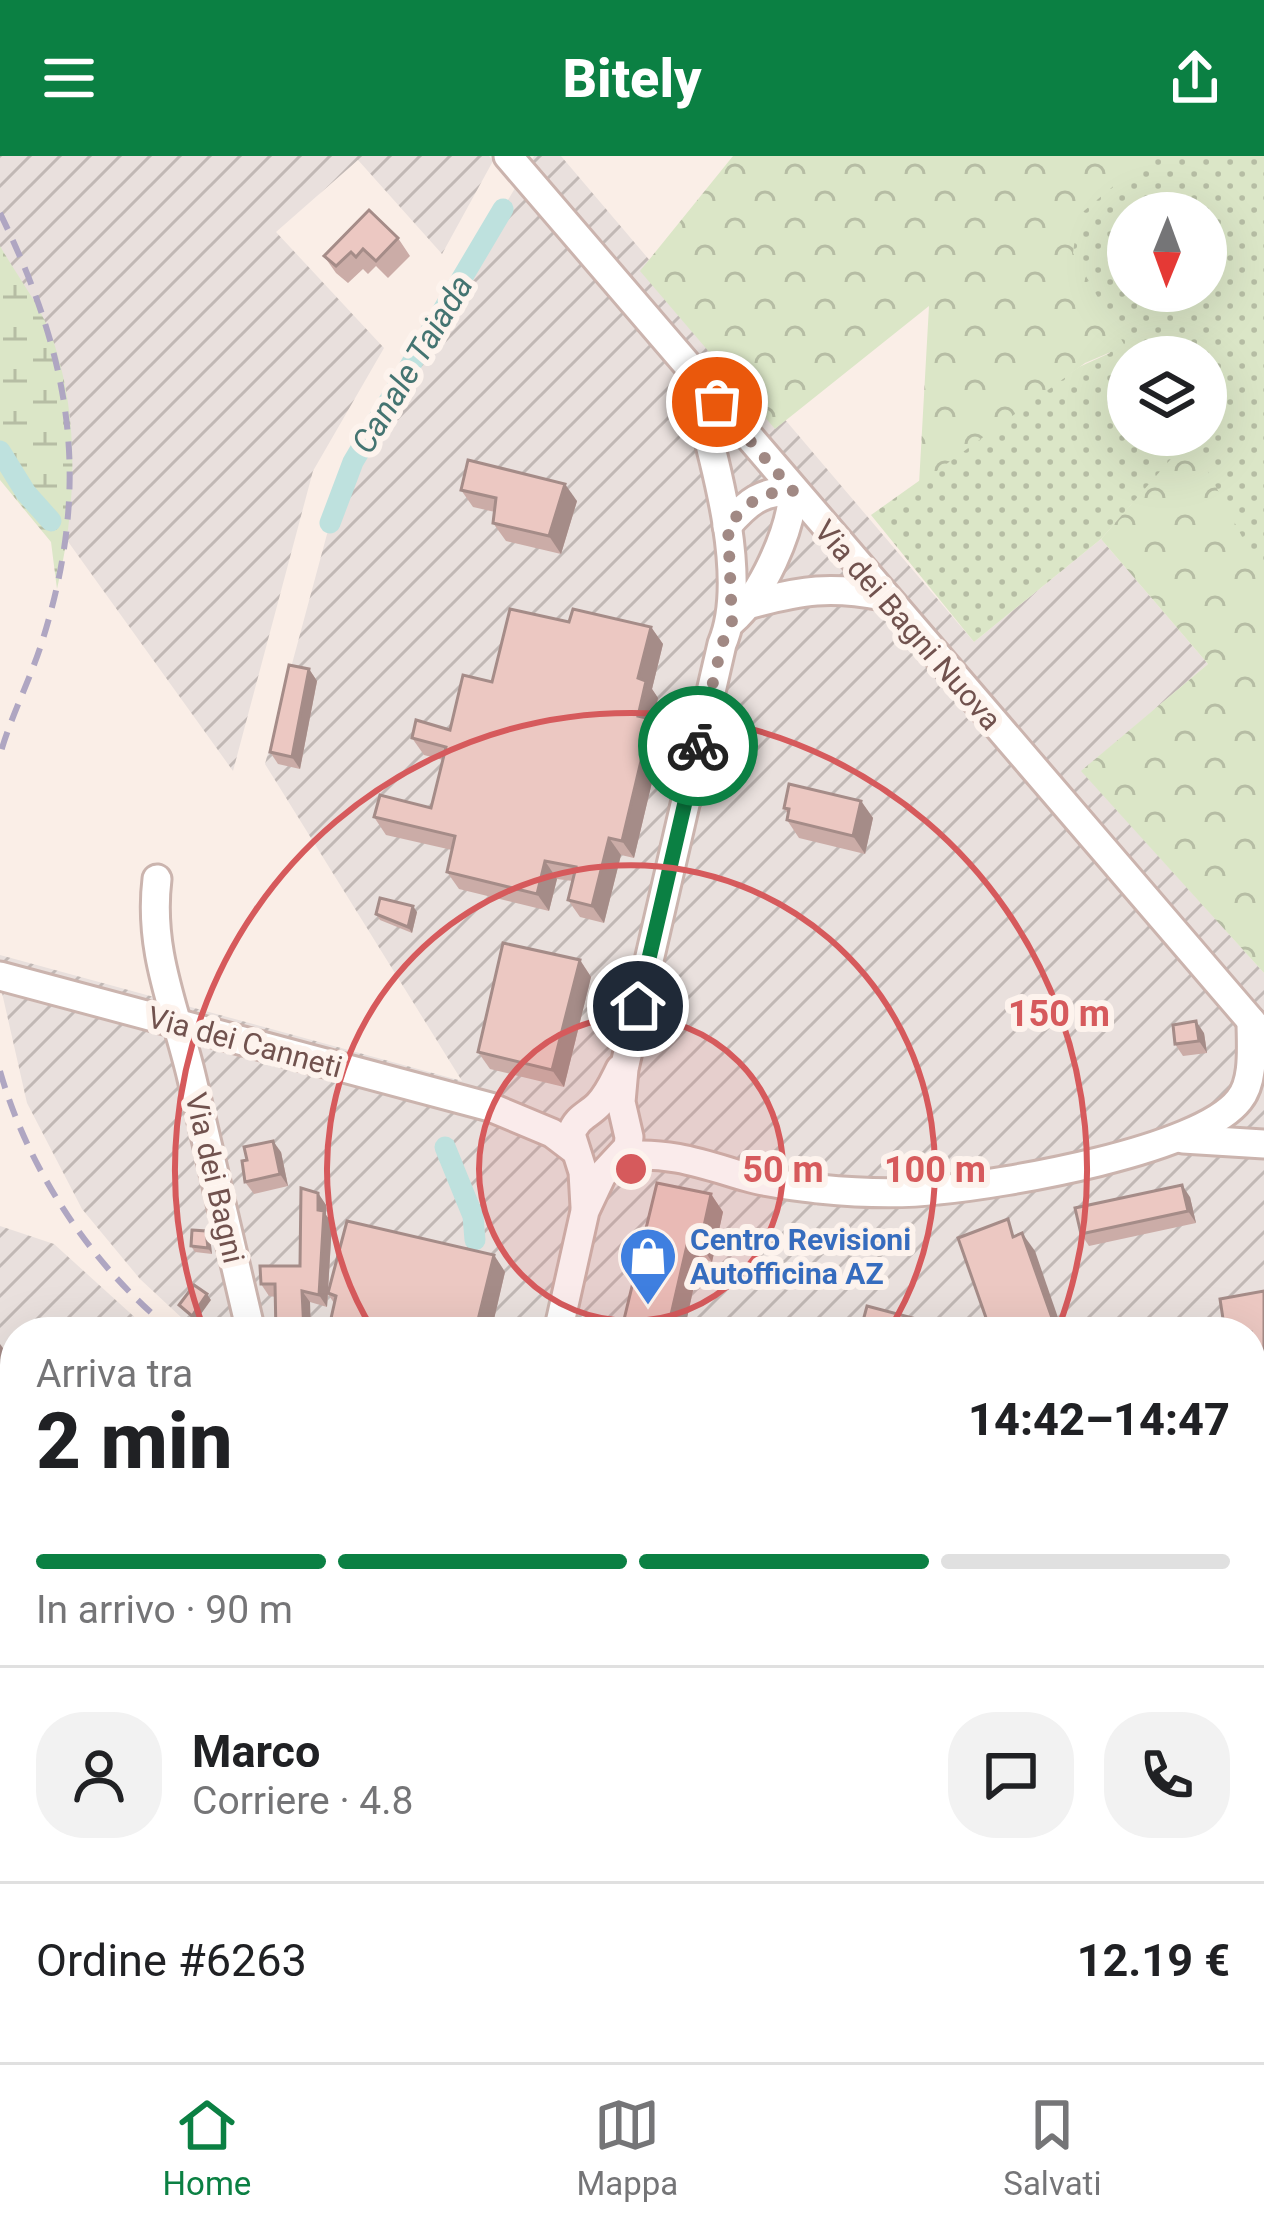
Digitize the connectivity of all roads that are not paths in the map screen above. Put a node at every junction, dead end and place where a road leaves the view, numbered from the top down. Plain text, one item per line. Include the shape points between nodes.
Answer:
1 (508, 156) edge
2 (690, 370) junction
3 (793, 491) junction
4 (728, 526) junction
5 (883, 596) junction
6 (742, 612) junction
7 (157, 880) dead end
8 (0, 976) edge
9 (176, 1025) junction
10 (1258, 1028) edge
11 (628, 1052) junction
12 (490, 1106) junction
13 (1264, 1106) edge
14 (587, 1114) junction
15 (1222, 1117) junction
16 (625, 1123) junction
17 (1179, 1139) junction
18 (1264, 1144) edge
19 (576, 1154) junction
20 (680, 1157) junction
21 (617, 1160) junction
22 (585, 1211) junction
23 (247, 1317) edge
24 (561, 1317) edge

1 - 2 street, Via dei Bagni Nuova
2 - 3 street, Via dei Bagni Nuova
2 - 4 street
3 - 4 street via 753,498
3 - 5 street, Via dei Bagni Nuova
3 - 6 street via 792,513
4 - 6 street
5 - 6 street via 805,589
5 - 10 street, Via dei Bagni Nuova
6 - 11 street via 722,644
7 - 9 street, Via dei Bagni via 152,916
8 - 9 street, Via dei Canneti
9 - 12 street, Via dei Canneti
9 - 23 street, Via dei Bagni
10 - 15 street via 1243,1097
11 - 14 street
11 - 16 street
12 - 14 street, Via dei Canneti
12 - 19 street, Via dei Canneti via 552,1133
13 - 15 street
14 - 16 street via 605,1109
14 - 19 street via 571,1134
15 - 17 street
16 - 20 street
16 - 21 street via 629,1137
17 - 18 street
17 - 20 street via 937,1191 871,1193 751,1179
19 - 21 street via 594,1166
19 - 22 street
20 - 21 street
21 - 22 street
22 - 24 street

